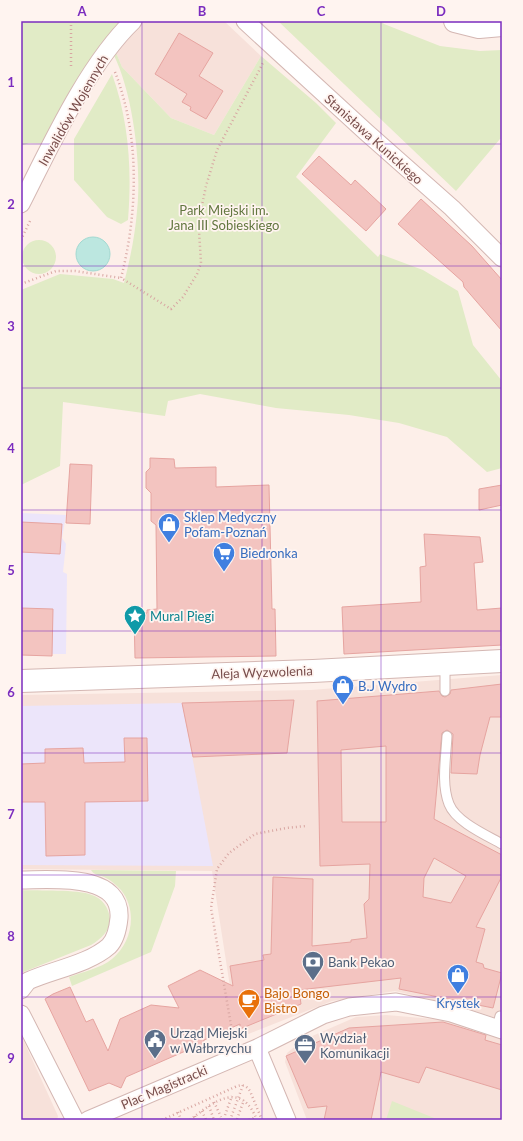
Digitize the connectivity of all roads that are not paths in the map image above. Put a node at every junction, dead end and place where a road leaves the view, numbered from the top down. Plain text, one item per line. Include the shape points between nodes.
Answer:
1 (133, 21) edge
2 (245, 21) edge
3 (455, 21) edge
4 (502, 26) edge
5 (21, 204) edge
6 (502, 258) edge
7 (502, 661) edge
8 (445, 664) junction
9 (21, 681) edge
10 (445, 691) dead end
11 (447, 736) dead end
12 (502, 844) edge
13 (21, 880) edge
14 (21, 990) edge
15 (21, 1014) edge
16 (500, 1025) edge
17 (257, 1048) junction
18 (75, 1120) edge
19 (88, 1120) edge
20 (287, 1120) edge

1 - 5 street, Inwalidów Wojennych via 120,33 102,58 69,112
2 - 6 street, Stanisława Kunickiego via 452,208
3 - 4 street via 479,27
7 - 8 street, Aleja Wyzwolenia
8 - 9 street, Aleja Wyzwolenia
8 - 10 lane
11 - 12 lane via 445,773 449,804 473,828
13 - 14 street via 81,881 99,885 110,894 119,914 118,929 110,945 95,956 28,981
15 - 18 street
16 - 17 street, Plac Magistracki via 396,1002 349,1007 323,1015
17 - 19 street, Plac Magistracki
17 - 20 street

